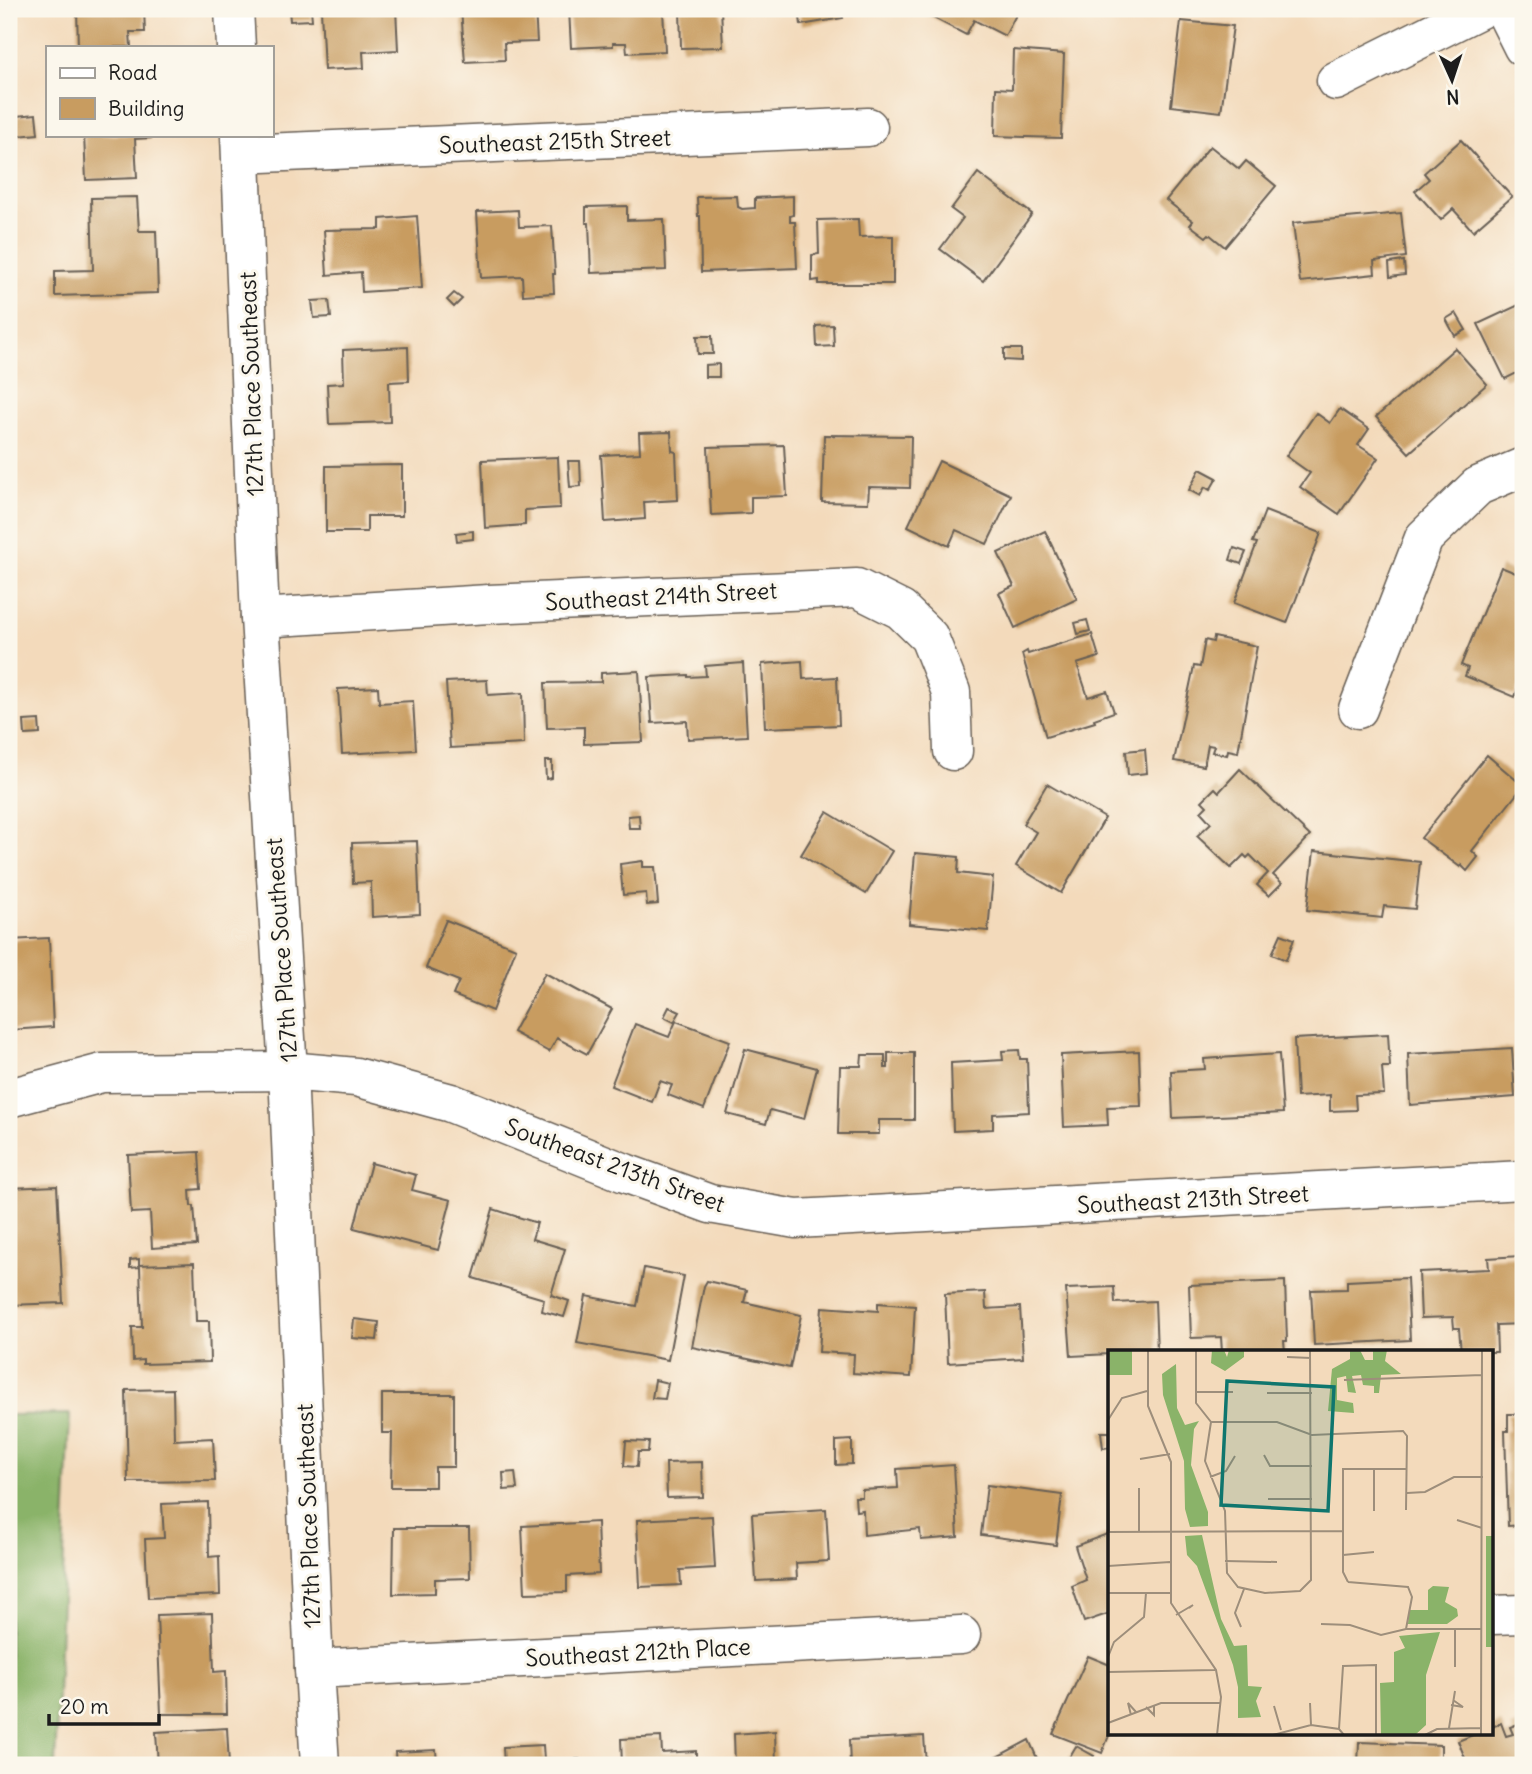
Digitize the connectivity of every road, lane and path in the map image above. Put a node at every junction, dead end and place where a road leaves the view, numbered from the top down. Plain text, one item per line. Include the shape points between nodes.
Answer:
1 (234, 9) edge
2 (1480, 9) edge
3 (1504, 9) edge
4 (236, 46) edge
5 (1523, 47) edge
6 (1336, 81) dead end
7 (868, 127) dead end
8 (241, 145) edge
9 (1523, 467) edge
10 (260, 618) junction
11 (1358, 709) dead end
12 (953, 751) dead end
13 (288, 1071) junction
14 (9, 1098) edge
15 (1523, 1180) edge
16 (1523, 1614) edge
17 (1494, 1615) edge
18 (961, 1635) dead end
19 (314, 1669) junction
20 (320, 1765) edge

1 - 4 street
2 - 6 street
3 - 5 street
7 - 8 street, Southeast 215th Street
8 - 10 street, 127th Place Southeast
9 - 11 street via 1478,486 1424,538
10 - 12 street, Southeast 214th Street via 857,588 901,610 929,637 951,692
10 - 13 street, 127th Place Southeast
13 - 14 street, Southeast 213th Street via 102,1073
13 - 15 street, Southeast 213th Street via 356,1077 451,1103 710,1205 796,1219
13 - 19 street, 127th Place Southeast
16 - 17 street
18 - 19 street, Southeast 212th Place
19 - 20 street, 127th Place Southeast

